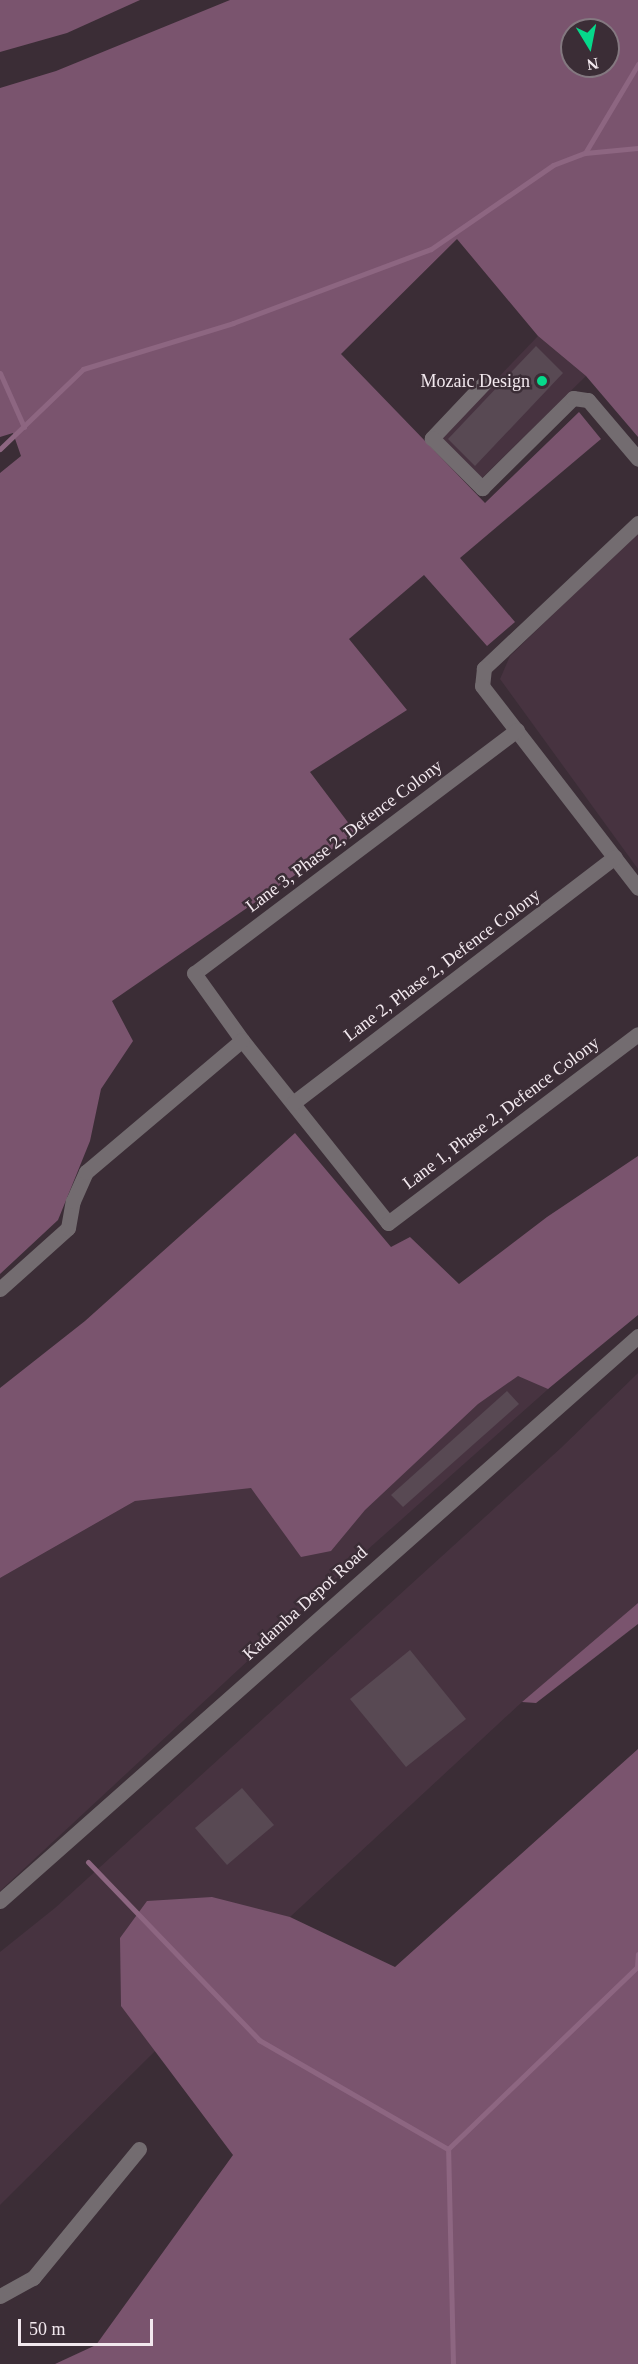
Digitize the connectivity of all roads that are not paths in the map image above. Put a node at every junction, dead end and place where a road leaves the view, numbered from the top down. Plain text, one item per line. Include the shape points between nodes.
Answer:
1 (486, 381) dead end
2 (638, 459) edge
3 (638, 523) edge
4 (517, 730) junction
5 (615, 857) junction
6 (638, 888) edge
7 (638, 1034) edge
8 (242, 1040) junction
9 (293, 1103) junction
10 (0, 1289) edge
11 (638, 1336) edge
12 (0, 1901) edge
13 (139, 2149) dead end
14 (0, 2296) edge

1 - 2 street via 432,438 482,488 573,398 588,400
3 - 4 street via 484,668 482,686
4 - 5 street
4 - 8 street, Lane 3, Phase 2, Defence Colony via 194,973
5 - 6 street
5 - 9 street, Lane 2, Phase 2, Defence Colony
7 - 9 street, Lane 1, Phase 2, Defence Colony via 388,1223
8 - 9 street
8 - 10 street via 86,1172 73,1201 68,1228
11 - 12 street, Kadamba Depot Road
13 - 14 street via 33,2278

